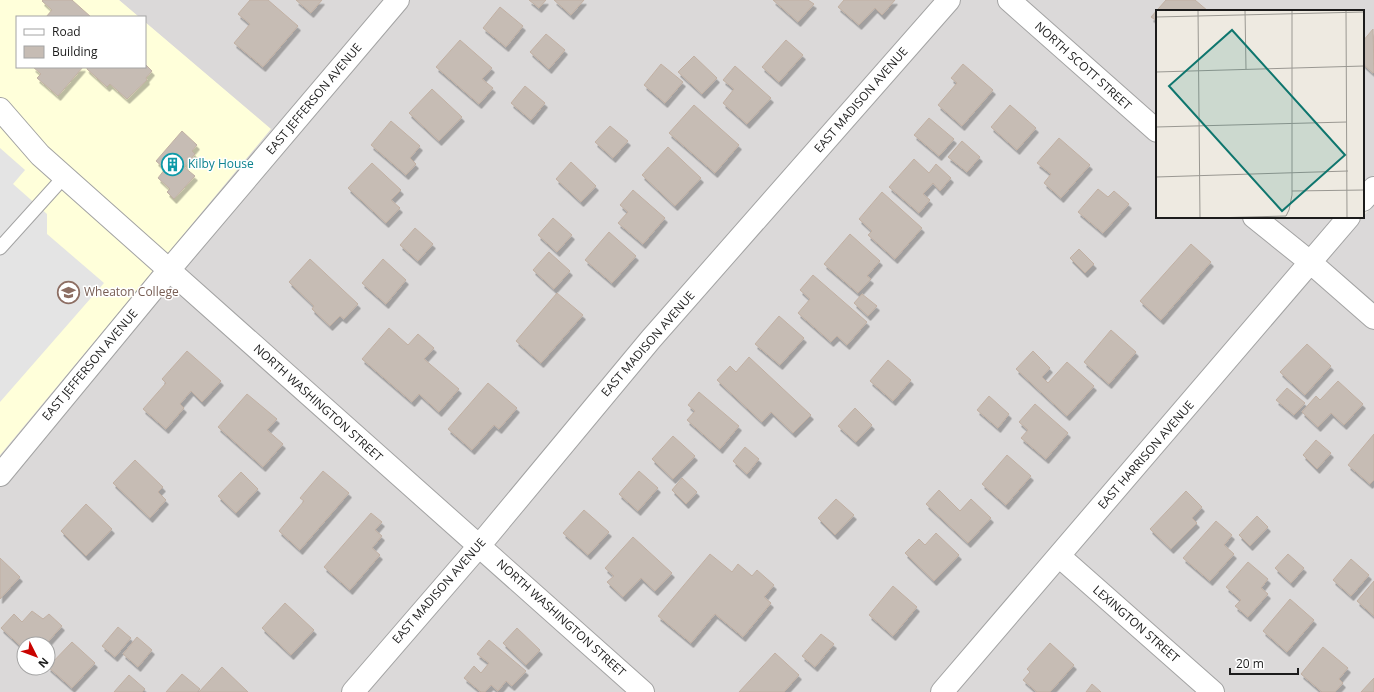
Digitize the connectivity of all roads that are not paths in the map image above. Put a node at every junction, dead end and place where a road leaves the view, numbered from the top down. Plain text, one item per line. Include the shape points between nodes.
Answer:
1 (398, 0) edge
2 (949, 0) edge
3 (1009, 0) edge
4 (0, 108) edge
5 (1156, 130) edge
6 (64, 177) junction
7 (1374, 188) edge
8 (1364, 199) edge
9 (1255, 218) edge
10 (1348, 218) edge
11 (0, 248) edge
12 (1310, 262) junction
13 (169, 270) junction
14 (1374, 318) edge
15 (0, 475) edge
16 (479, 546) junction
17 (1059, 556) junction
18 (353, 692) edge
19 (643, 692) edge
20 (942, 692) edge
21 (1213, 692) edge

1 - 13 street, EAST JEFFERSON AVENUE
2 - 16 street, EAST MADISON AVENUE via 651,339
3 - 5 street, NORTH SCOTT STREET
4 - 6 street, NORTH WASHINGTON STREET via 40,155
6 - 11 lane
6 - 13 street, NORTH WASHINGTON STREET
7 - 8 street
9 - 12 street
10 - 12 street, EAST HARRISON AVENUE
12 - 14 street
12 - 17 street, EAST HARRISON AVENUE
13 - 15 street, EAST JEFFERSON AVENUE
13 - 16 street, NORTH WASHINGTON STREET
16 - 18 street, EAST MADISON AVENUE
16 - 19 street, NORTH WASHINGTON STREET
17 - 20 street, EAST HARRISON AVENUE
17 - 21 street, LEXINGTON STREET

